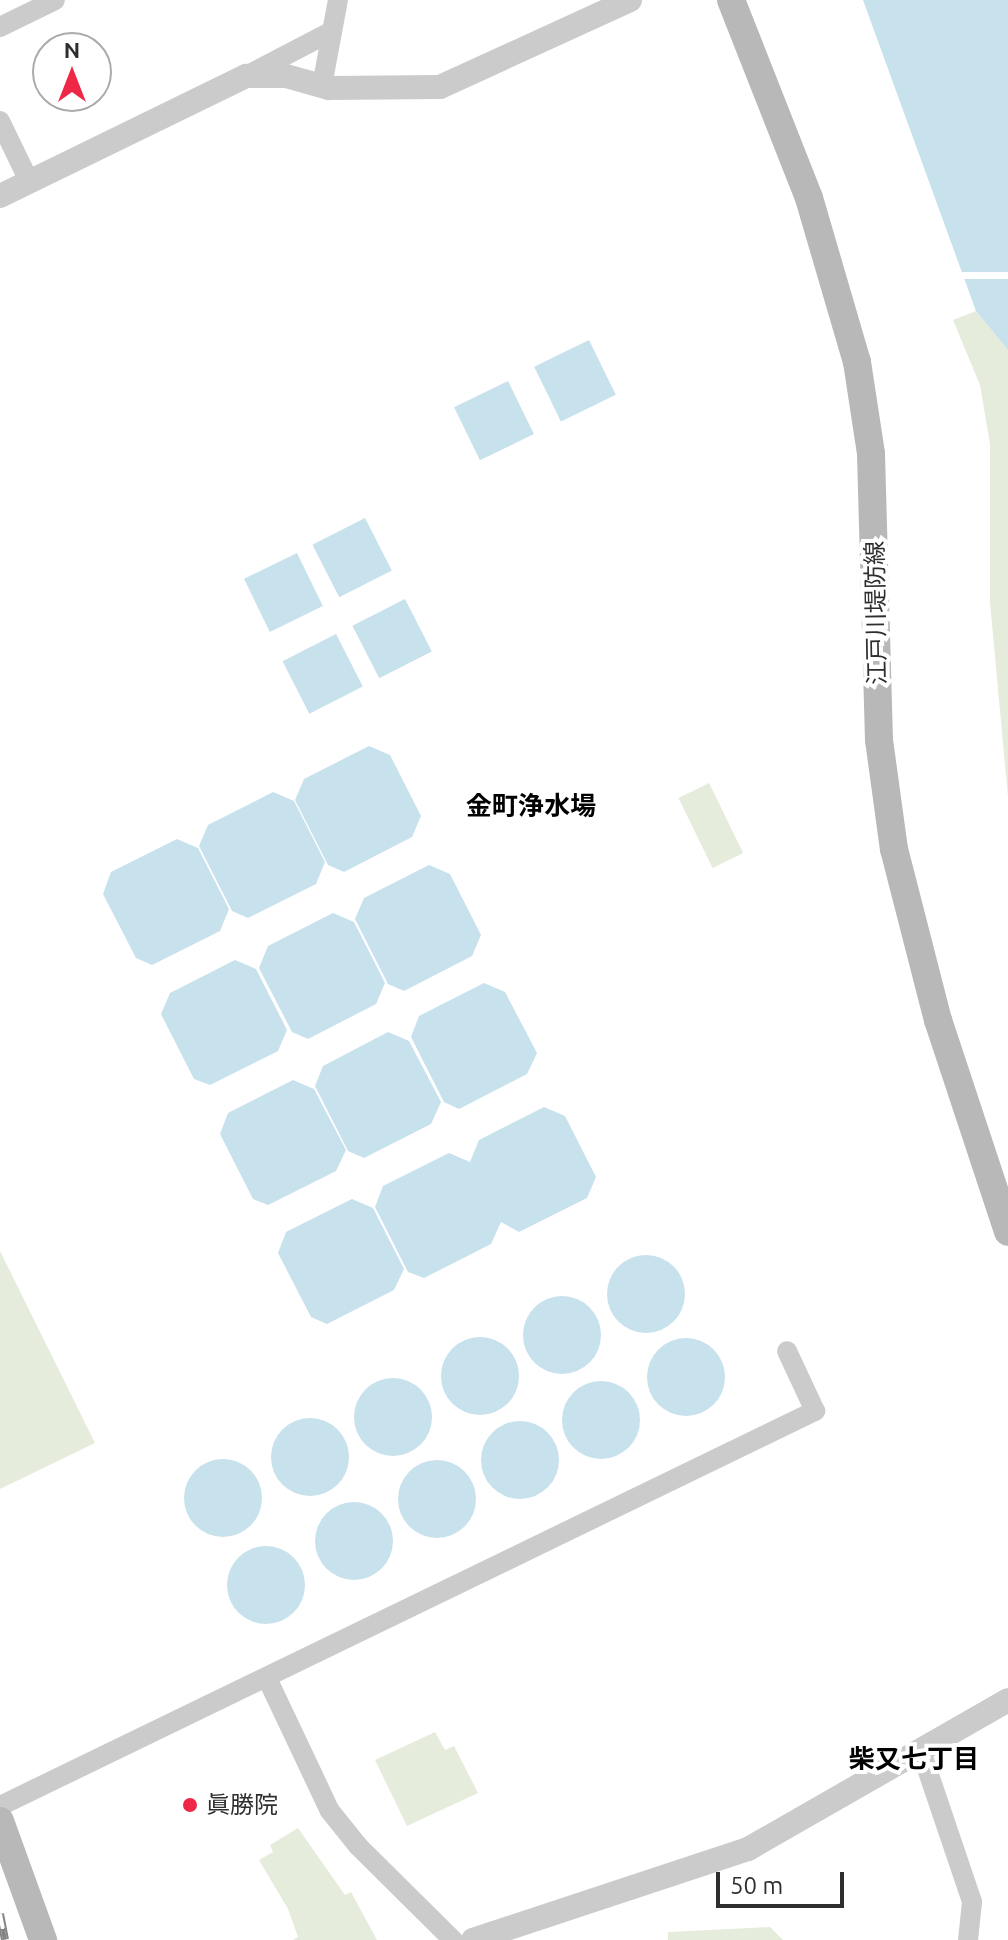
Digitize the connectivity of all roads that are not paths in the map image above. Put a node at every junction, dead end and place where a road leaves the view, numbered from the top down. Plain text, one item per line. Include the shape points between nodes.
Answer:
1 (55, 0) edge
2 (338, 0) edge
3 (630, 0) edge
4 (731, 0) edge
5 (0, 27) edge
6 (332, 31) junction
7 (246, 76) junction
8 (322, 86) junction
9 (0, 121) edge
10 (29, 181) junction
11 (0, 196) edge
12 (1008, 1232) edge
13 (787, 1351) dead end
14 (267, 1678) junction
15 (1008, 1700) edge
16 (921, 1751) junction
17 (0, 1806) edge
18 (0, 1821) edge
19 (42, 1939) edge
20 (453, 1940) edge
21 (473, 1940) edge
22 (968, 1940) edge

1 - 5 street
2 - 6 street
3 - 8 street via 440,87
4 - 12 main road, 江戸川堤防線 via 809,198 857,362 871,454 879,740 894,849 938,1020
6 - 7 street
6 - 8 street
7 - 8 street via 286,76
7 - 10 street
9 - 10 street
10 - 11 street
13 - 14 street via 815,1411
14 - 17 street
14 - 20 street via 330,1811
15 - 16 street
16 - 21 street via 748,1849
16 - 22 street via 972,1902
18 - 19 main road

